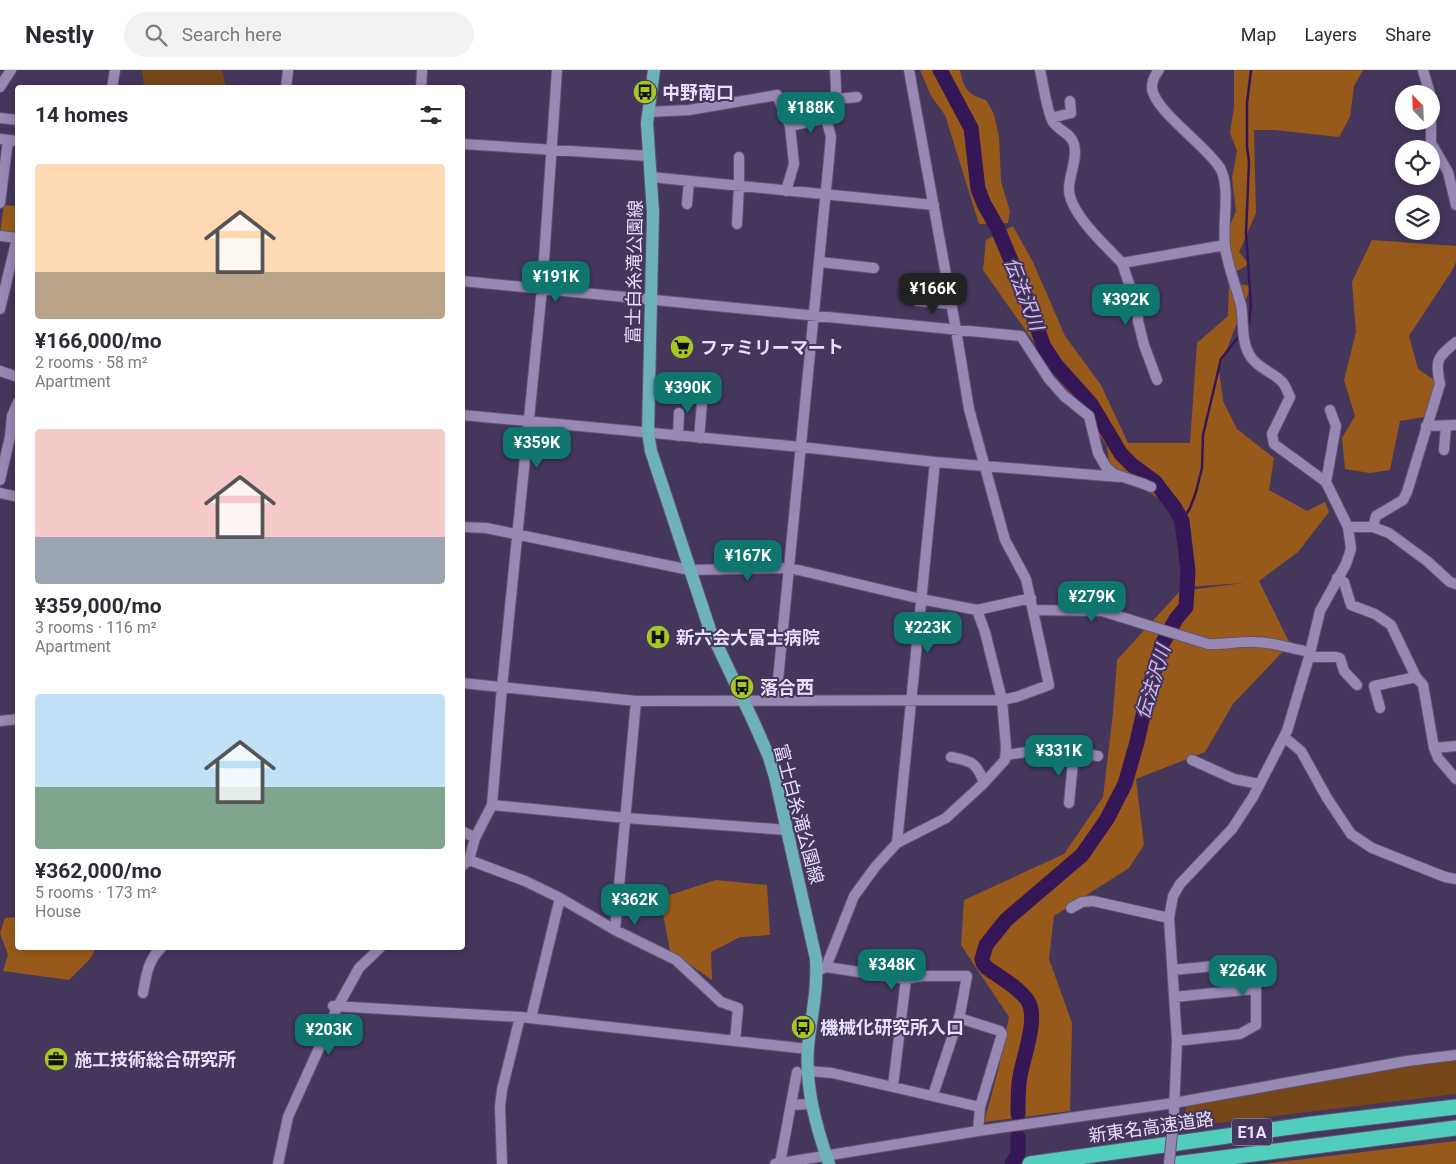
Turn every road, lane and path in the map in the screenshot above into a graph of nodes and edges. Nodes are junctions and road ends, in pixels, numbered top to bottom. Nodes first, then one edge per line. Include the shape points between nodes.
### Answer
1 (10, 70) edge
2 (115, 70) edge
3 (288, 70) edge
4 (422, 70) edge
5 (557, 70) edge
6 (654, 70) edge
7 (835, 70) edge
8 (909, 70) edge
9 (1159, 70) edge
10 (1423, 70) edge
11 (1044, 72) edge
12 (112, 85) edge
13 (286, 85) edge
14 (421, 85) edge
15 (1427, 85) edge
16 (0, 87) edge
17 (857, 98) dead end
18 (837, 99) junction
19 (1070, 101) dead end
20 (648, 112) junction
21 (0, 118) edge
22 (826, 118) junction
23 (1051, 118) junction
24 (15, 120) edge
25 (790, 126) junction
26 (1431, 130) edge
27 (9, 140) edge
28 (465, 144) edge
29 (552, 150) junction
30 (648, 156) junction
31 (739, 157) dead end
32 (650, 177) junction
33 (688, 181) junction
34 (739, 186) junction
35 (786, 191) junction
36 (826, 196) junction
37 (0, 203) edge
38 (687, 204) dead end
39 (934, 205) junction
40 (1456, 205) edge
41 (737, 224) dead end
42 (0, 236) edge
43 (15, 238) edge
44 (1225, 245) junction
45 (15, 246) edge
46 (820, 262) junction
47 (1122, 263) junction
48 (874, 268) dead end
49 (465, 281) edge
50 (542, 289) junction
51 (651, 300) junction
52 (916, 301) dead end
53 (952, 304) junction
54 (0, 309) edge
55 (814, 316) junction
56 (956, 330) junction
57 (1456, 342) edge
58 (0, 372) edge
59 (15, 376) edge
60 (1158, 380) dead end
61 (702, 391) dead end
62 (15, 409) edge
63 (1330, 410) dead end
64 (679, 413) dead end
65 (465, 415) edge
66 (530, 422) junction
67 (1426, 426) junction
68 (1451, 426) edge
69 (648, 433) junction
70 (678, 436) junction
71 (699, 438) junction
72 (801, 447) junction
73 (1444, 450) dead end
74 (935, 462) junction
75 (984, 465) junction
76 (1122, 477) junction
77 (0, 480) edge
78 (1326, 482) junction
79 (1151, 488) dead end
80 (0, 493) edge
81 (15, 496) edge
82 (465, 526) edge
83 (1348, 527) junction
84 (1373, 527) junction
85 (517, 534) junction
86 (790, 568) junction
87 (690, 570) junction
88 (1338, 578) junction
89 (1456, 584) edge
90 (1031, 598) junction
91 (921, 599) junction
92 (977, 610) junction
93 (1032, 610) junction
94 (1309, 655) junction
95 (1416, 678) junction
96 (465, 683) edge
97 (1357, 685) dead end
98 (502, 688) junction
99 (776, 700) junction
100 (911, 700) junction
101 (1002, 700) junction
102 (636, 701) junction
103 (742, 701) junction
104 (1380, 708) dead end
105 (15, 719) edge
106 (0, 721) edge
107 (1284, 737) junction
108 (1456, 746) edge
109 (1434, 748) junction
110 (1074, 752) junction
111 (1006, 755) junction
112 (1098, 756) dead end
113 (951, 757) dead end
114 (1192, 760) dead end
115 (1456, 778) edge
116 (984, 783) junction
117 (1259, 784) junction
118 (1069, 803) dead end
119 (492, 805) junction
120 (626, 818) junction
121 (787, 830) junction
122 (465, 833) edge
123 (474, 838) junction
124 (898, 843) junction
125 (466, 863) edge
126 (1456, 879) edge
127 (560, 898) junction
128 (1071, 908) dead end
129 (1168, 918) junction
130 (615, 930) junction
131 (159, 950) edge
132 (378, 950) edge
133 (821, 969) junction
134 (1173, 970) junction
135 (906, 979) junction
136 (1255, 989) junction
137 (143, 993) dead end
138 (1174, 997) junction
139 (335, 1006) junction
140 (520, 1017) junction
141 (531, 1018) junction
142 (959, 1018) junction
143 (735, 1041) junction
144 (1177, 1041) junction
145 (808, 1049) junction
146 (1456, 1055) edge
147 (802, 1071) junction
148 (892, 1086) junction
149 (933, 1095) junction
150 (1174, 1103) junction
151 (811, 1104) junction
152 (791, 1105) junction
153 (980, 1107) junction
154 (1456, 1107) edge
155 (1456, 1128) edge
156 (978, 1132) junction
157 (828, 1160) edge
158 (777, 1163) edge
159 (278, 1164) edge
160 (502, 1164) edge
161 (1030, 1164) edge
162 (1169, 1164) edge
163 (1176, 1164) edge

1 - 16 street
2 - 12 street
3 - 13 street
4 - 14 street
5 - 29 street
6 - 20 main road, 富士白糸滝公園線
7 - 18 street
8 - 39 street
9 - 44 street via 1153,79 1155,98 1208,152 1225,180
10 - 15 street
11 - 23 street
17 - 18 street
18 - 22 street
19 - 23 street via 1071,113
20 - 25 street via 688,110 778,94
20 - 30 main road, 富士白糸滝公園線
21 - 24 street
22 - 25 street
22 - 36 street via 831,137
23 - 47 street via 1073,141 1075,152 1069,189 1072,203
25 - 35 street via 794,164
26 - 40 street via 1431,143 1448,172
27 - 37 street
28 - 29 street
29 - 30 street
29 - 50 street
30 - 32 main road, 富士白糸滝公園線
31 - 34 street
32 - 33 street
32 - 51 main road, 富士白糸滝公園線 via 653,212
33 - 34 street
33 - 38 street
34 - 35 street
34 - 41 street
35 - 36 street
36 - 39 street
36 - 46 street
39 - 53 street
42 - 43 street
44 - 47 street
44 - 78 street via 1241,307 1248,354 1285,385 1290,397 1272,434 1274,444
45 - 54 street
46 - 48 street
46 - 55 street
47 - 60 street via 1138,310 1144,345
49 - 50 street
50 - 51 street
50 - 66 street
51 - 55 street
51 - 69 main road, 富士白糸滝公園線
52 - 53 street
53 - 56 street
55 - 56 street
55 - 72 street
56 - 75 street via 969,409
56 - 76 street via 1021,336 1054,385 1088,416 1098,453 1106,467
57 - 67 street via 1439,356 1440,384
58 - 59 street
61 - 71 street
62 - 77 street
63 - 78 street via 1336,426
64 - 70 street
65 - 66 street
66 - 69 street
66 - 85 street
67 - 68 street
67 - 84 street via 1403,500 1376,516
68 - 73 street
69 - 70 street
69 - 87 main road, 富士白糸滝公園線 via 658,478
70 - 71 street
71 - 72 street
72 - 74 street
72 - 86 street
74 - 75 street
74 - 91 street
75 - 76 street
75 - 90 street via 1005,540 1026,579
76 - 79 street
78 - 83 street
80 - 81 street
82 - 85 street
83 - 84 street
83 - 88 street via 1351,549
84 - 89 street via 1389,533
85 - 87 street
85 - 98 street
86 - 87 street
86 - 91 street
86 - 99 street
87 - 103 main road, 富士白糸滝公園線 via 710,630
88 - 94 street via 1320,611
88 - 95 street via 1344,582 1351,605 1375,614 1390,625
90 - 92 street
90 - 93 street
91 - 92 street
91 - 100 street
92 - 101 street
93 - 94 street via 1102,611 1208,644 1258,642
93 - 101 street via 1049,685
94 - 97 street via 1340,658 1344,671
94 - 107 street
95 - 104 street via 1374,686
95 - 109 street via 1422,685
96 - 98 street
98 - 102 street
98 - 119 street
99 - 100 street
99 - 103 street
100 - 101 street
100 - 124 street
101 - 111 street
102 - 103 street
102 - 120 street
103 - 121 main road, 富士白糸滝公園線 via 769,757
105 - 106 street
107 - 117 street
107 - 126 street via 1301,751 1351,834 1372,848
108 - 109 street
109 - 115 street via 1438,758
110 - 111 street via 1046,749
110 - 112 street
110 - 118 street
111 - 116 street via 1000,768
113 - 116 street via 975,765
114 - 117 street via 1234,779
116 - 124 street via 946,818
117 - 129 street via 1232,829 1180,884 1173,896
119 - 120 street
119 - 123 street
120 - 121 street
120 - 130 street
121 - 133 main road, 富士白糸滝公園線
122 - 123 street
123 - 125 street
124 - 133 street via 854,896
125 - 127 street via 525,881
127 - 130 street
127 - 141 street
128 - 129 street via 1093,901
129 - 134 street
130 - 143 street via 676,960 722,1002 738,1008
131 - 137 street via 148,967
132 - 139 street via 359,968
133 - 135 street
133 - 145 main road, 富士白糸滝公園線
134 - 136 street via 1256,962
134 - 138 street
135 - 142 street via 967,976
135 - 148 street
136 - 138 street
136 - 144 street via 1256,1025 1240,1034
138 - 144 street
139 - 140 street
139 - 159 street via 288,1117
140 - 141 street
140 - 160 street via 502,1090
141 - 143 street
142 - 149 street
142 - 153 street via 1002,1034
143 - 145 street
144 - 150 street
145 - 147 main road, 富士白糸滝公園線
146 - 150 street
147 - 148 street via 832,1073
147 - 151 main road, 富士白糸滝公園線
147 - 152 street
148 - 149 street
149 - 153 street
150 - 156 street
150 - 162 street, bridge
151 - 152 street
151 - 157 main road, 富士白糸滝公園線
152 - 158 street
153 - 156 street
154 - 161 highway, 新東名高速道路 / E1A
155 - 163 highway, E1A
156 - 157 street
157 - 158 street

